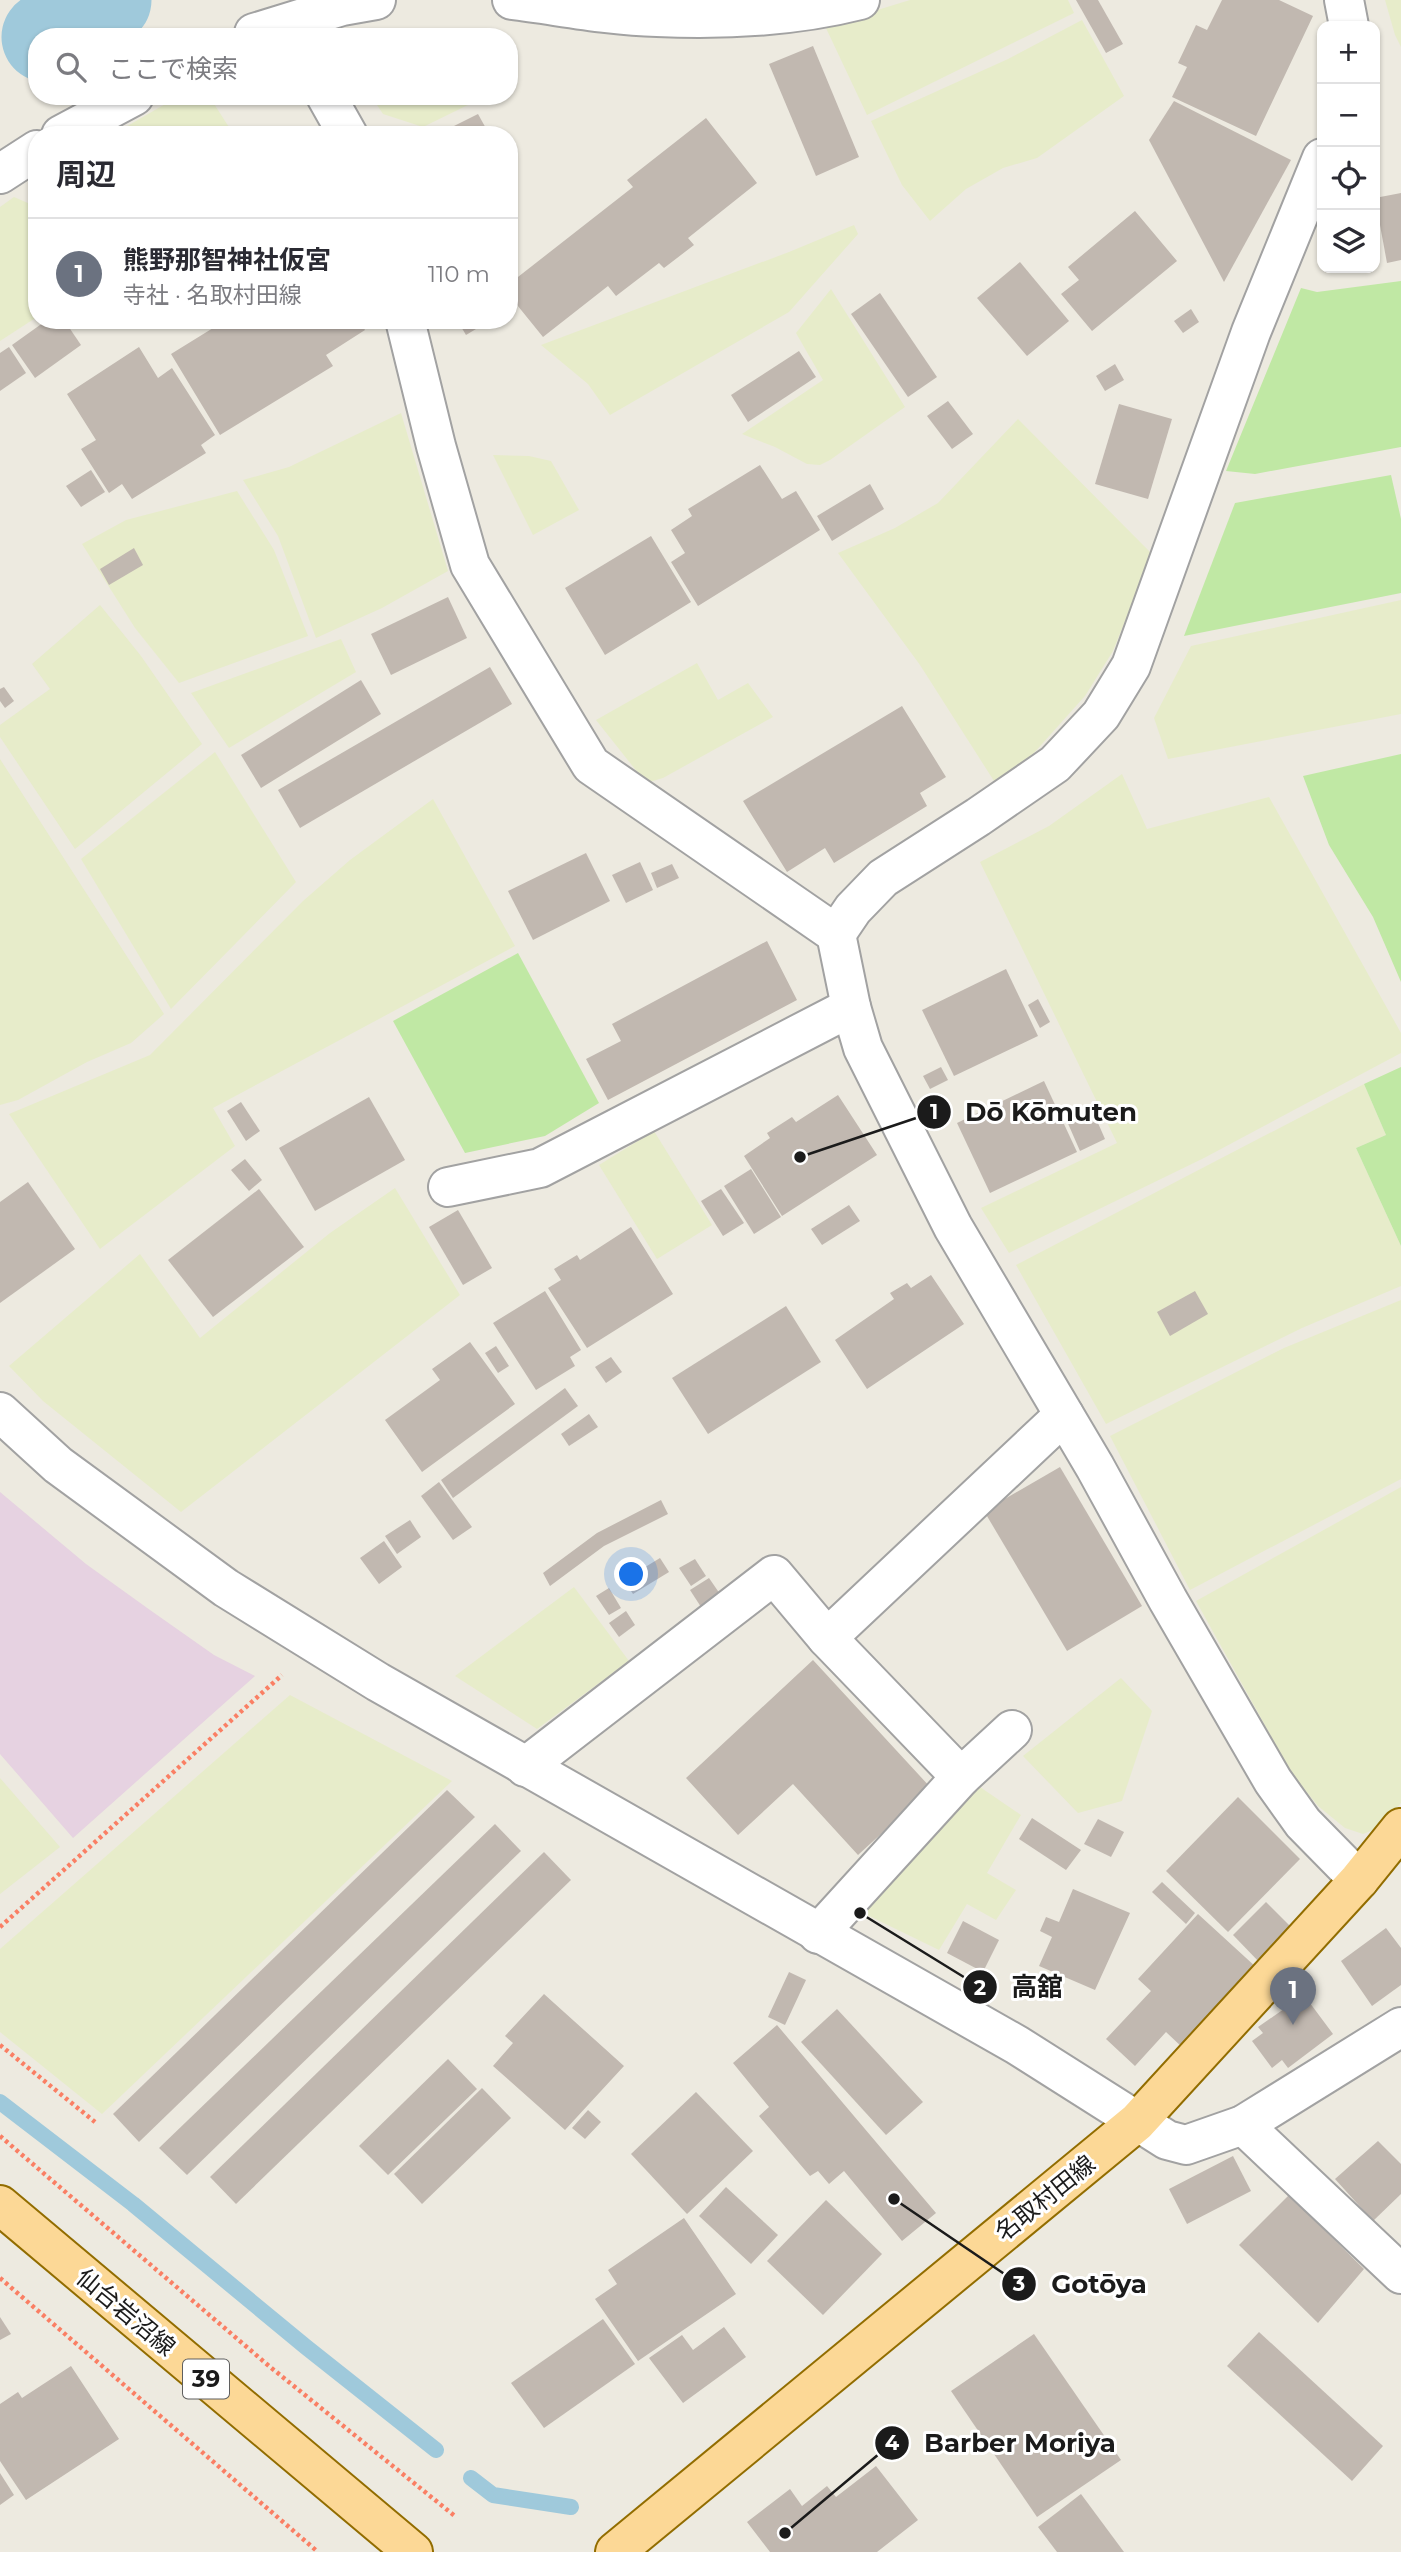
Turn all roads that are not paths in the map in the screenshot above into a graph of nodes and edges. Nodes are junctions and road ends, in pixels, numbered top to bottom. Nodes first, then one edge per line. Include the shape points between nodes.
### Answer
1 (376, 0) edge
2 (512, 0) edge
3 (860, 0) edge
4 (1344, 0) edge
5 (1348, 21) edge
6 (277, 28) edge
7 (118, 105) edge
8 (331, 105) edge
9 (78, 126) edge
10 (343, 126) edge
11 (28, 156) edge
12 (1317, 170) edge
13 (0, 174) edge
14 (407, 329) edge
15 (836, 934) junction
16 (851, 1007) junction
17 (449, 1187) dead end
18 (0, 1412) edge
19 (1064, 1415) junction
20 (827, 1638) junction
21 (1012, 1730) dead end
22 (524, 1766) junction
23 (961, 1777) junction
24 (1401, 1828) edge
25 (1359, 1880) junction
26 (818, 1934) junction
27 (1401, 2027) edge
28 (1137, 2122) junction
29 (1244, 2125) junction
30 (0, 2205) edge
31 (1401, 2274) edge
32 (413, 2552) edge
33 (615, 2552) edge

1 - 6 street via 342,6
2 - 3 street via 654,18 754,18
4 - 5 street
7 - 9 street
8 - 10 street
11 - 13 street
12 - 15 street via 1251,332 1131,666 1101,715 1055,764 883,878
14 - 15 street via 470,565 591,765
15 - 16 street
16 - 17 street via 540,1168
16 - 19 street via 863,1048 953,1227
18 - 22 street via 69,1474 226,1588
19 - 20 street
19 - 25 street via 1273,1781 1303,1823
20 - 22 street via 774,1575
20 - 23 street
21 - 23 street
22 - 26 street
23 - 26 street
24 - 25 main road, 名取村田線
25 - 28 main road, 名取村田線
26 - 28 street via 1017,2045
27 - 29 street
28 - 29 street via 1167,2140 1186,2145
28 - 33 main road, 名取村田線
29 - 31 street
30 - 32 main road, 仙台岩沼線 / 39

